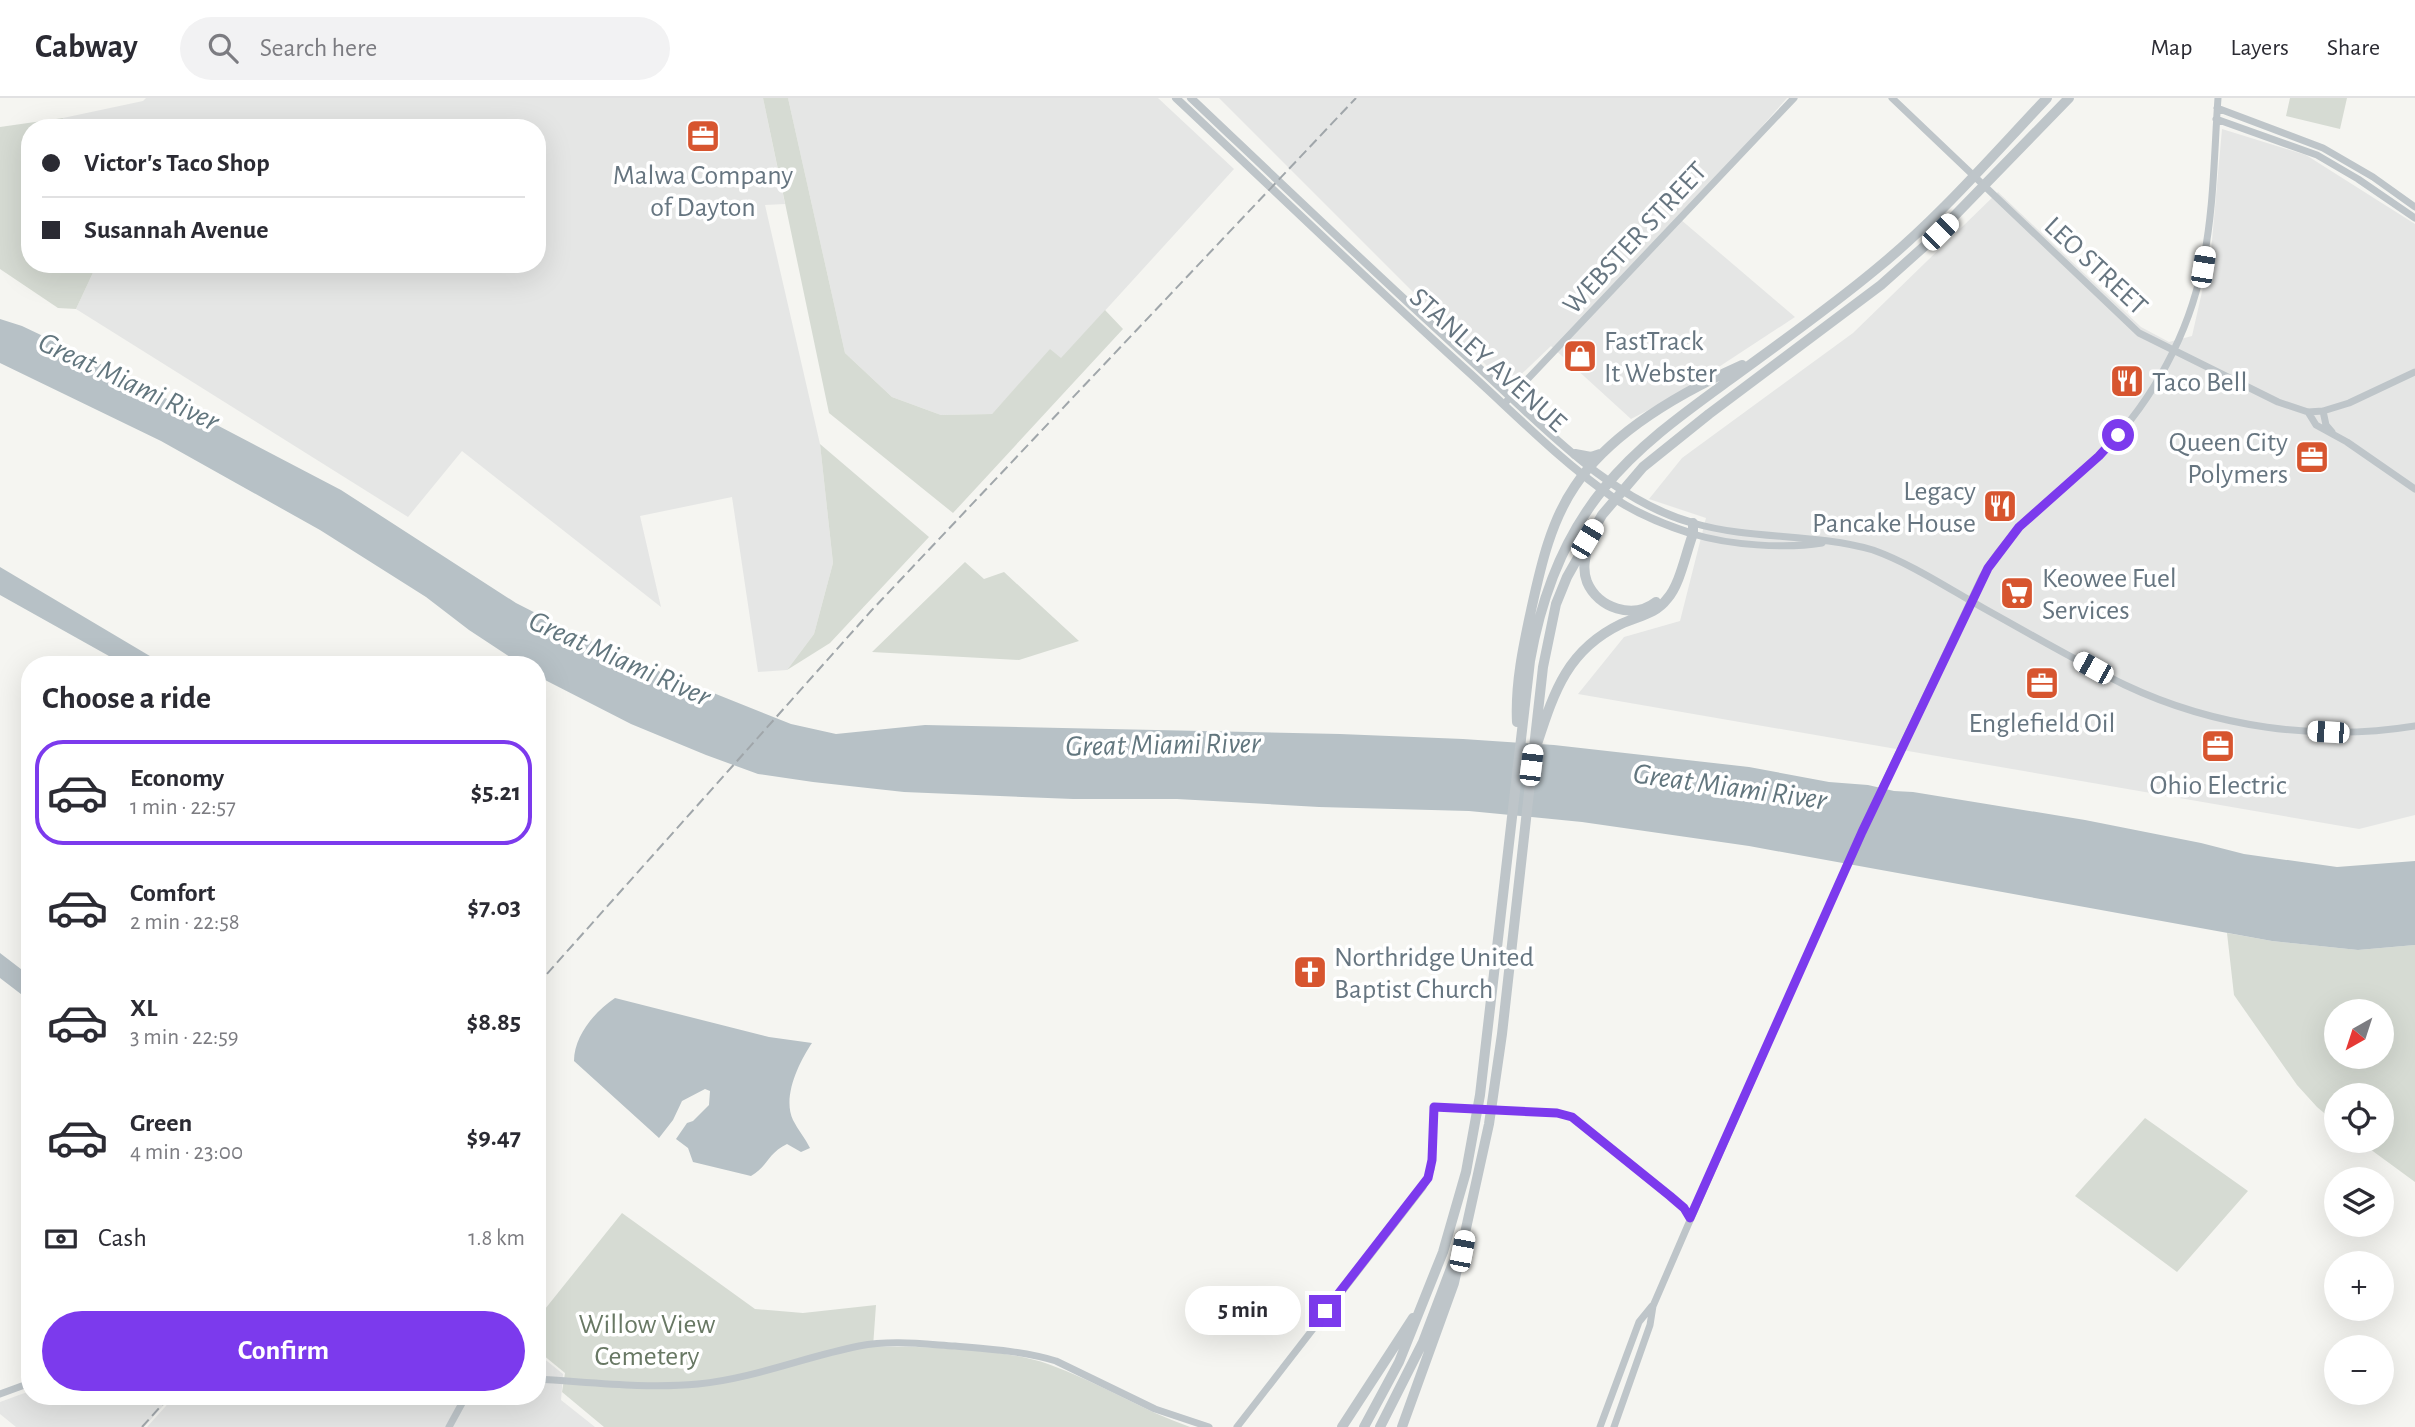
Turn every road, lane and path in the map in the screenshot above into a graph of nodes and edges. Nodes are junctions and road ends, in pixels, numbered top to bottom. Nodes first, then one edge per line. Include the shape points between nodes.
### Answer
1 (1176, 98) edge
2 (1191, 98) edge
3 (1794, 98) edge
4 (1892, 98) edge
5 (2047, 98) edge
6 (2069, 98) edge
7 (2218, 98) edge
8 (2217, 108) junction
9 (2216, 119) junction
10 (2399, 195) junction
11 (2393, 203) junction
12 (2415, 206) edge
13 (2415, 218) edge
14 (2173, 349) junction
15 (1761, 356) junction
16 (2415, 372) edge
17 (1511, 397) junction
18 (1504, 404) junction
19 (2323, 411) junction
20 (2308, 412) junction
21 (2334, 434) junction
22 (1604, 453) junction
23 (1575, 454) junction
24 (1587, 471) junction
25 (2415, 489) edge
26 (1595, 527) junction
27 (1691, 530) junction
28 (1970, 601) junction
29 (1520, 711) junction
30 (2415, 726) edge
31 (1531, 765) junction
32 (1470, 1213) junction
33 (1690, 1218) junction
34 (1653, 1306) junction
35 (1420, 1310) junction
36 (546, 1379) edge
37 (21, 1386) edge
38 (0, 1394) edge
39 (461, 1405) edge
40 (449, 1427) edge
41 (1209, 1427) edge
42 (1237, 1427) edge
43 (1342, 1427) edge
44 (1364, 1427) edge
45 (1380, 1427) edge
46 (1402, 1427) edge
47 (1600, 1427) edge
48 (1614, 1427) edge

1 - 18 main road, STANLEY AVENUE
2 - 17 main road, STANLEY AVENUE
3 - 17 street, WEBSTER STREET
4 - 14 street, LEO STREET via 2133,329
5 - 15 highway via 1905,244
6 - 26 highway via 1928,243 1881,285 1671,442 1634,477
7 - 8 street
8 - 9 street
8 - 10 street via 2323,148
9 - 11 street via 2317,155
9 - 14 street via 2203,267
10 - 11 street
10 - 12 street
11 - 13 street
14 - 20 street, LEO STREET via 2278,402
14 - 28 street via 2127,424 2099,456 2009,538
15 - 22 highway via 1640,421
15 - 29 highway via 1668,426 1621,468 1590,507 1562,555 1546,595
16 - 19 street, LEO STREET
17 - 18 street, WEBSTER STREET
17 - 23 main road, STANLEY AVENUE
18 - 24 main road, STANLEY AVENUE
19 - 20 street, LEO STREET
19 - 21 street
20 - 21 street, LEO STREET via 2316,425
21 - 25 street, LEO STREET
22 - 23 highway via 1591,457
22 - 24 highway
23 - 24 main road, STANLEY AVENUE
24 - 27 main road, STANLEY AVENUE via 1630,508
24 - 29 highway via 1564,505 1546,548 1527,632
26 - 27 highway via 1584,567 1587,581 1600,600 1622,610 1644,608 1661,597
26 - 31 highway via 1556,604
27 - 28 street, STANLEY AVENUE via 1850,544 1881,553
27 - 31 highway via 1671,596 1662,606 1587,646 1564,673
28 - 30 street, STANLEY AVENUE via 2126,685 2204,714 2261,726 2328,732
28 - 33 street via 1834,892
29 - 35 highway via 1476,1124 1453,1220
31 - 32 highway via 1494,1096
32 - 45 highway via 1434,1318
32 - 46 highway via 1454,1283
33 - 34 street
33 - 42 street via 1670,1196 1572,1117 1434,1107 1432,1169 1423,1187
34 - 47 street via 1639,1322
34 - 48 street
35 - 43 highway
35 - 44 highway via 1399,1363
36 - 41 street via 699,1384 869,1344 932,1344 1042,1357 1155,1409
37 - 38 street
39 - 40 street

